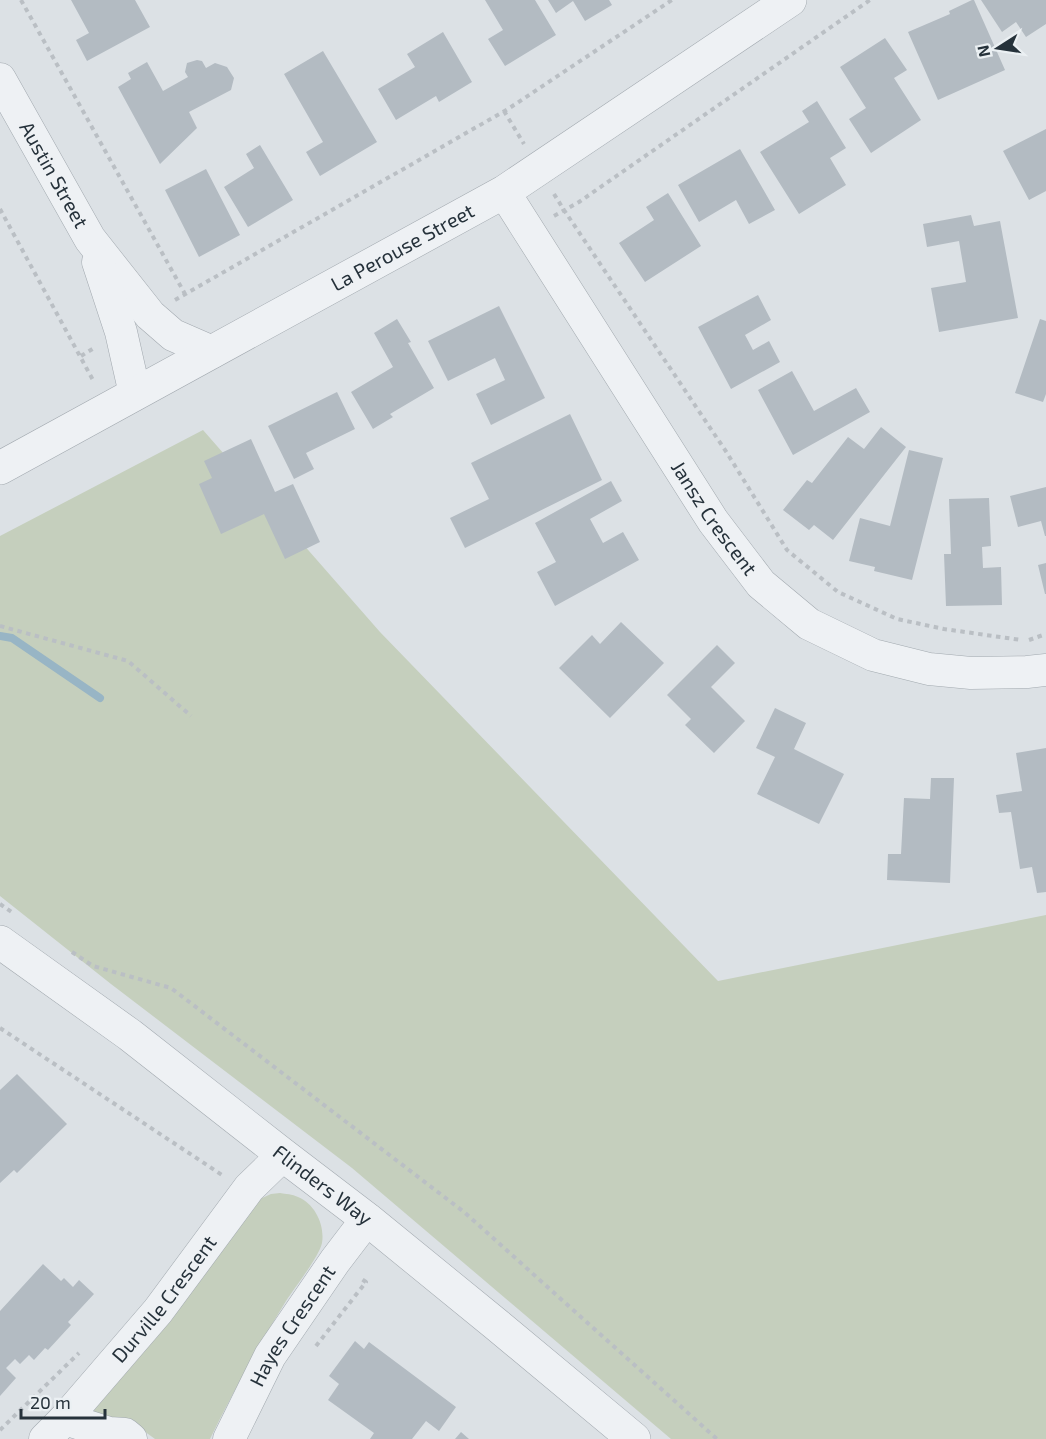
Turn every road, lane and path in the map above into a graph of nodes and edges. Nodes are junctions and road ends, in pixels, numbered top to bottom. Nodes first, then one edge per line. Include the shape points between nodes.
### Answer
1 (21, 0) edge
2 (672, 0) edge
3 (790, 0) edge
4 (0, 79) edge
5 (504, 111) junction
6 (540, 170) junction
7 (504, 192) junction
8 (0, 209) edge
9 (90, 239) junction
10 (212, 352) junction
11 (95, 383) dead end
12 (135, 394) junction
13 (0, 468) edge
14 (0, 626) edge
15 (1046, 634) edge
16 (1046, 670) edge
17 (191, 716) dead end
18 (0, 904) edge
19 (9, 929) edge
20 (65, 948) dead end
21 (0, 1028) edge
22 (283, 1155) junction
23 (249, 1188) junction
24 (367, 1219) junction
25 (85, 1347) dead end
26 (55, 1429) edge
27 (0, 1430) edge
28 (131, 1439) edge
29 (229, 1439) edge
30 (634, 1439) edge
31 (717, 1439) edge

1 - 5 path via 185,294
2 - 5 path
3 - 6 street, La Perouse Street
4 - 9 street, Austin Street
5 - 6 path
6 - 7 street, La Perouse Street
6 - 15 path via 787,550 838,592 897,619 1026,641
7 - 10 street, La Perouse Street
7 - 16 street, Jansz Crescent via 712,521 761,584 809,624 873,655 929,669 971,673
8 - 11 path
9 - 10 street, Austin Street via 150,315 173,335
9 - 12 street, Austin Street via 121,332
10 - 12 street, La Perouse Street
12 - 13 street, La Perouse Street
14 - 17 path via 128,661
18 - 19 path
19 - 22 street, Flinders Way via 130,1035
20 - 31 path via 93,966 171,988 464,1212
21 - 23 path via 225,1177
22 - 23 street, Durville Crescent
22 - 24 street, Flinders Way
23 - 26 street, Durville Crescent via 158,1311
24 - 29 street, Hayes Crescent via 270,1356
24 - 30 street, Flinders Way
25 - 27 path
26 - 28 street via 125,1434

